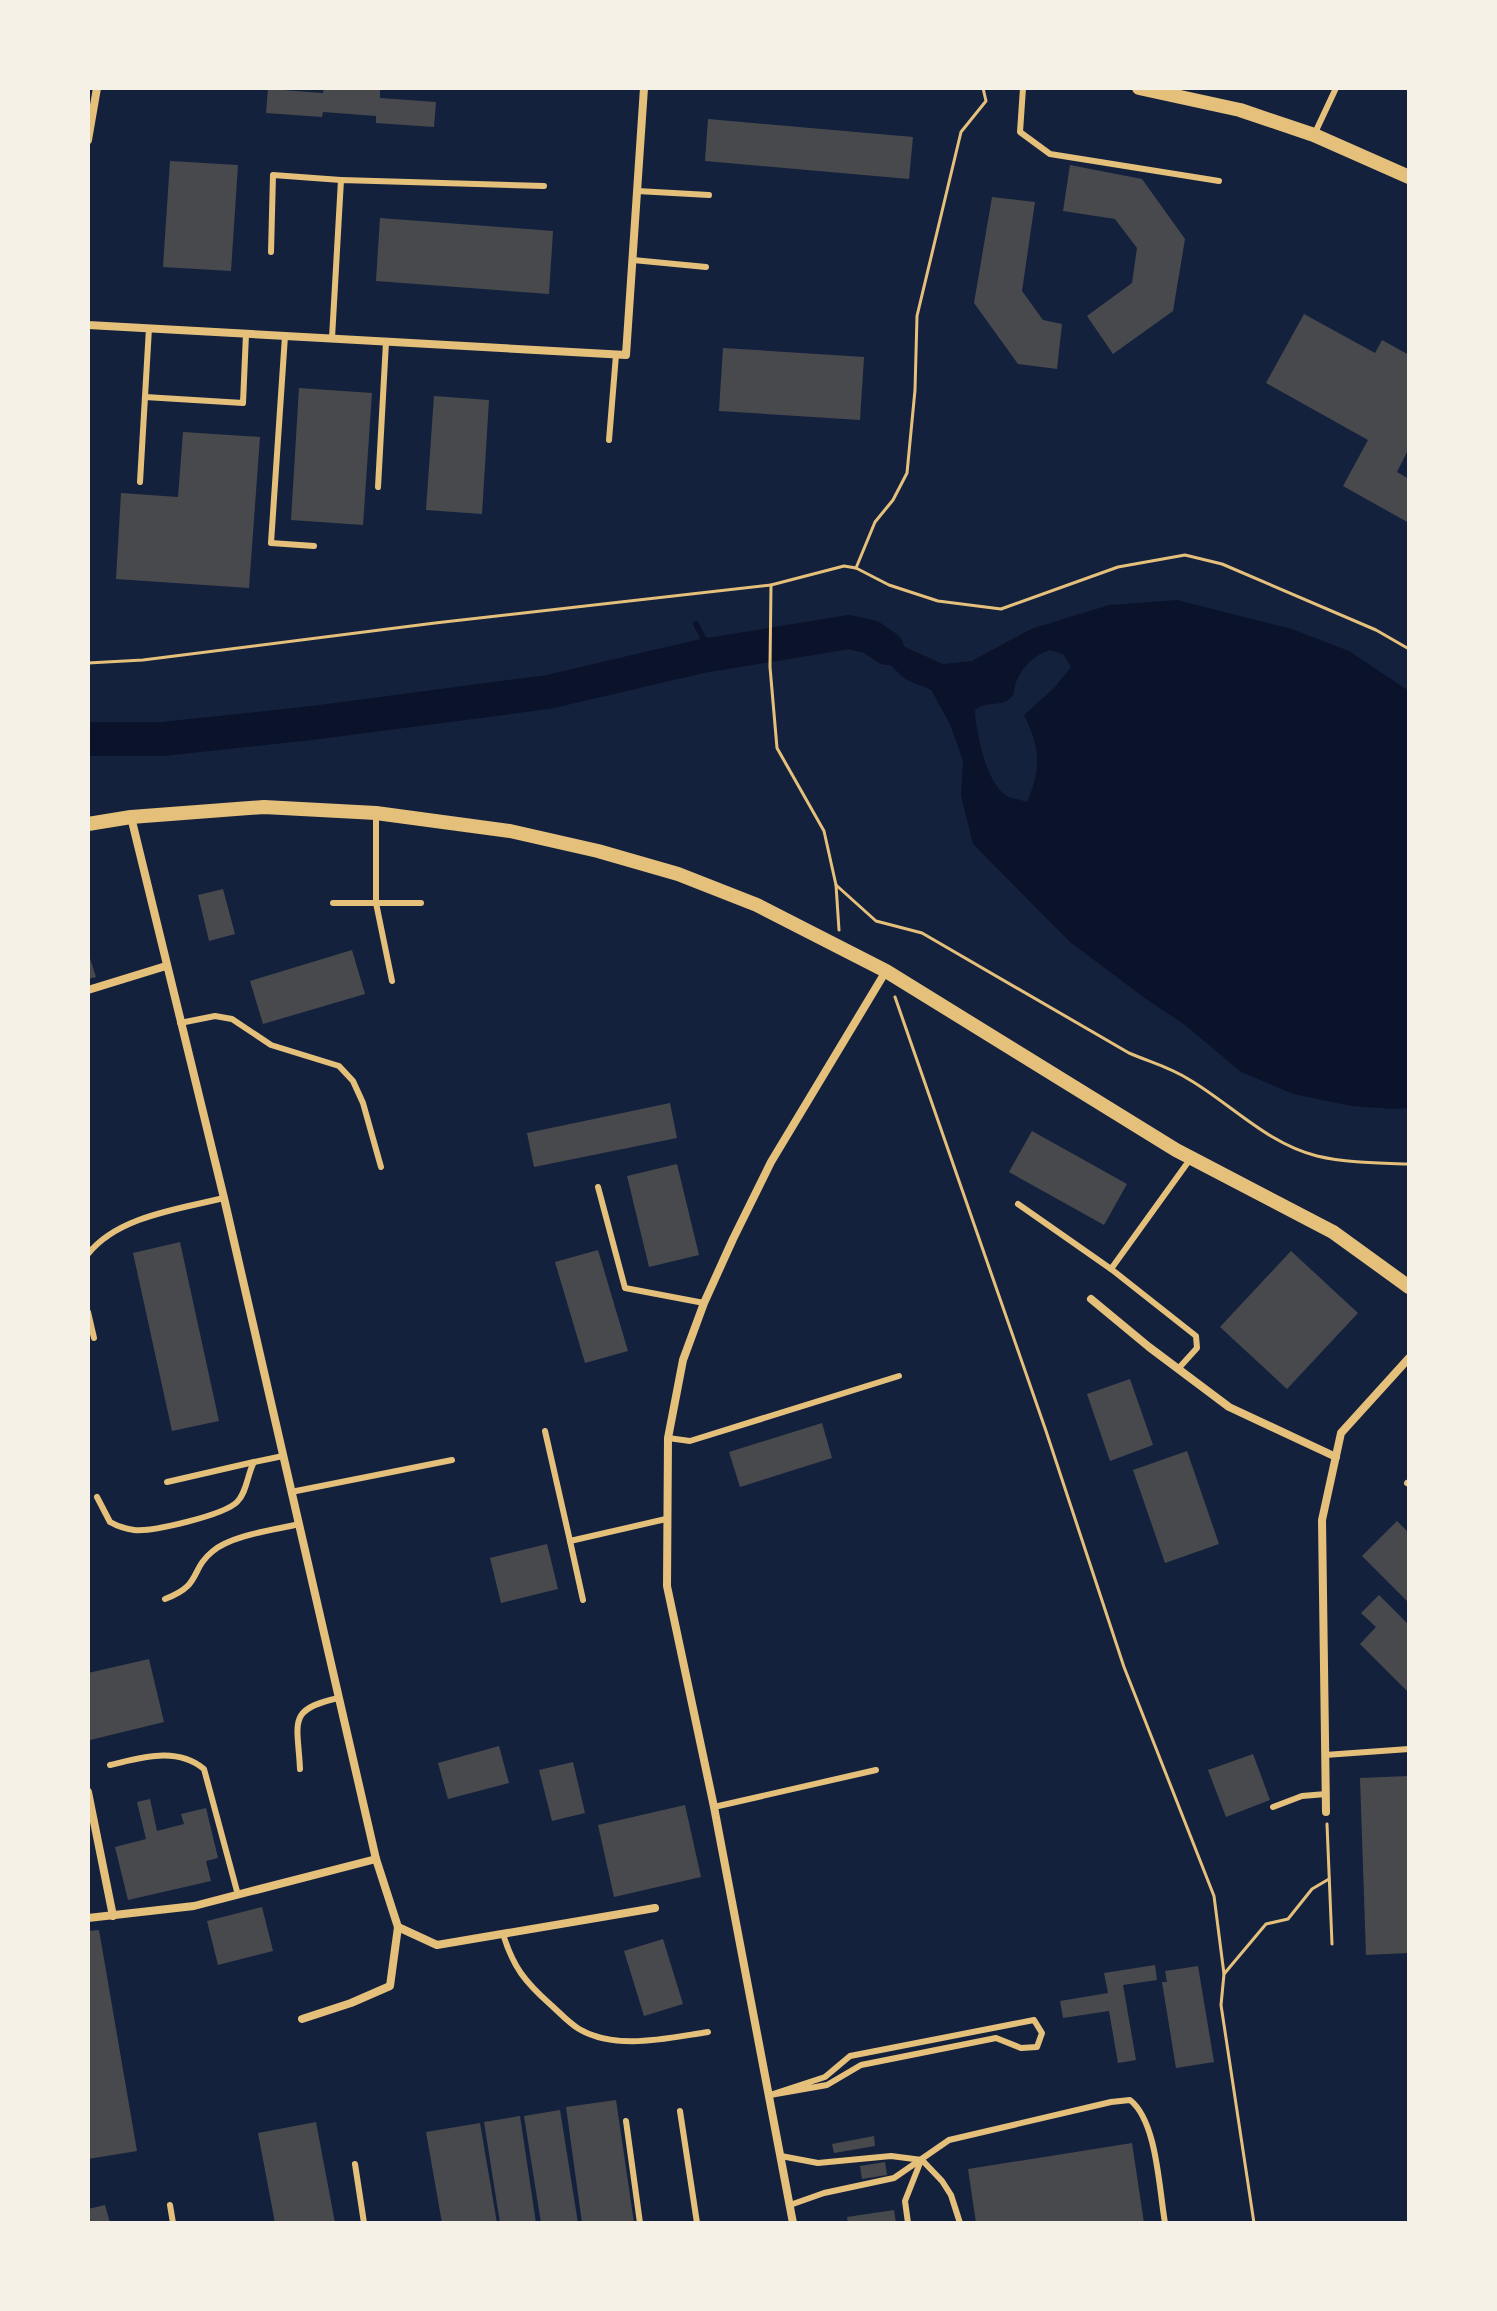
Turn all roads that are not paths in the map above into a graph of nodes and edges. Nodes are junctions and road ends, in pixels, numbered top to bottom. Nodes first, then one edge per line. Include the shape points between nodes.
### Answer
1 (97, 88) edge
2 (644, 88) edge
3 (1023, 88) edge
4 (1139, 88) edge
5 (1336, 88) edge
6 (1314, 135) junction
7 (88, 140) edge
8 (1409, 177) edge
9 (341, 180) junction
10 (1219, 181) dead end
11 (544, 186) dead end
12 (637, 191) junction
13 (709, 195) dead end
14 (271, 252) dead end
15 (633, 260) junction
16 (706, 267) dead end
17 (88, 325) edge
18 (149, 328) junction
19 (246, 334) junction
20 (285, 336) junction
21 (332, 338) junction
22 (386, 342) junction
23 (616, 355) junction
24 (145, 397) junction
25 (609, 440) dead end
26 (140, 482) dead end
27 (378, 487) dead end
28 (314, 546) dead end
29 (376, 813) junction
30 (131, 817) junction
31 (88, 824) edge
32 (333, 903) dead end
33 (376, 903) junction
34 (421, 903) dead end
35 (166, 966) junction
36 (886, 971) junction
37 (392, 981) dead end
38 (88, 990) edge
39 (180, 1023) junction
40 (1191, 1158) junction
41 (381, 1167) dead end
42 (598, 1187) dead end
43 (224, 1198) junction
44 (1018, 1204) dead end
45 (88, 1254) edge
46 (1111, 1269) junction
47 (1409, 1287) edge
48 (1091, 1299) dead end
49 (704, 1303) junction
50 (88, 1312) edge
51 (94, 1338) dead end
52 (1409, 1358) edge
53 (1178, 1369) junction
54 (899, 1376) dead end
55 (545, 1431) dead end
56 (668, 1438) junction
57 (283, 1456) junction
58 (1336, 1457) junction
59 (452, 1460) dead end
60 (254, 1462) junction
61 (167, 1482) dead end
62 (291, 1492) junction
63 (97, 1497) dead end
64 (666, 1519) junction
65 (299, 1524) junction
66 (570, 1541) junction
67 (165, 1599) dead end
68 (583, 1600) dead end
69 (339, 1698) junction
70 (1409, 1749) edge
71 (1324, 1755) junction
72 (110, 1765) dead end
73 (300, 1769) dead end
74 (876, 1770) dead end
75 (88, 1792) edge
76 (1326, 1794) junction
77 (714, 1807) junction
78 (1273, 1807) dead end
79 (1326, 1812) road end
80 (376, 1859) junction
81 (238, 1895) junction
82 (655, 1908) dead end
83 (113, 1916) junction
84 (88, 1918) edge
85 (398, 1927) junction
86 (503, 1934) junction
87 (302, 2019) dead end
88 (708, 2032) dead end
89 (770, 2095) junction
90 (680, 2111) dead end
91 (626, 2121) dead end
92 (781, 2156) junction
93 (922, 2160) junction
94 (355, 2164) dead end
95 (170, 2205) dead end
96 (790, 2205) junction
97 (173, 2223) edge
98 (364, 2223) edge
99 (640, 2223) edge
100 (697, 2223) edge
101 (793, 2223) edge
102 (908, 2223) edge
103 (960, 2223) edge
104 (1165, 2223) edge

1 - 7 street
2 - 12 street
3 - 10 lane via 1020,132 1050,154
4 - 6 street via 1240,110
5 - 6 lane
6 - 8 street
9 - 11 lane
9 - 14 lane via 273,175
9 - 21 lane
12 - 13 lane
12 - 15 street
15 - 16 lane
15 - 23 street via 626,355
17 - 18 street
18 - 19 street
18 - 24 lane
19 - 20 street
19 - 24 lane via 243,403
20 - 21 street
20 - 28 lane via 271,543
21 - 22 street
22 - 23 street
22 - 27 lane
23 - 25 lane
24 - 26 lane
29 - 30 street via 264,807
29 - 33 lane
29 - 36 street via 510,831 665,870 757,905
30 - 31 street
30 - 35 street
32 - 33 lane
33 - 34 lane
33 - 37 lane
35 - 38 street
35 - 39 street
36 - 40 street
36 - 49 street via 771,1162
39 - 41 lane via 215,1016 232,1019 271,1045 339,1066 363,1103
39 - 43 street
40 - 46 lane
40 - 47 street via 1333,1232
42 - 49 lane via 625,1288
43 - 45 lane via 126,1225
43 - 57 street
44 - 46 lane
46 - 53 lane via 1196,1336 1197,1348
48 - 53 street
49 - 56 street via 683,1360
50 - 51 lane
52 - 58 street via 1341,1433
53 - 58 street via 1229,1407
54 - 56 lane via 690,1441
55 - 66 lane
56 - 64 street
57 - 60 lane
57 - 62 street
58 - 71 street via 1322,1520
59 - 62 lane
60 - 61 lane
60 - 63 lane via 243,1495 226,1511 208,1517 137,1530 110,1522
62 - 65 street
64 - 66 lane
64 - 77 street via 667,1586
65 - 67 lane via 227,1542 211,1552 191,1585
65 - 69 street
66 - 68 lane
69 - 73 lane via 302,1711
69 - 80 street
70 - 71 lane
71 - 76 street
72 - 81 lane via 156,1754 182,1757 204,1769
74 - 77 lane
75 - 83 street
76 - 78 lane
76 - 79 street
77 - 89 street
80 - 81 street
80 - 85 street
81 - 83 street
82 - 86 street
83 - 84 street
85 - 86 street via 437,1945
85 - 87 street via 390,1986
86 - 88 lane via 521,1977 577,2028 619,2040
89 - 89 lane via 825,2077 850,2056 1034,2020 1042,2033 1037,2047 1021,2048 996,2038 861,2065 827,2085
89 - 92 street
90 - 100 lane
91 - 99 lane
92 - 93 lane via 818,2163 891,2156
92 - 96 street
93 - 96 lane via 894,2178
93 - 102 lane via 905,2201
93 - 103 lane via 951,2195
93 - 104 lane via 949,2140 1130,2100 1149,2126
94 - 98 lane
95 - 97 lane
96 - 101 street

